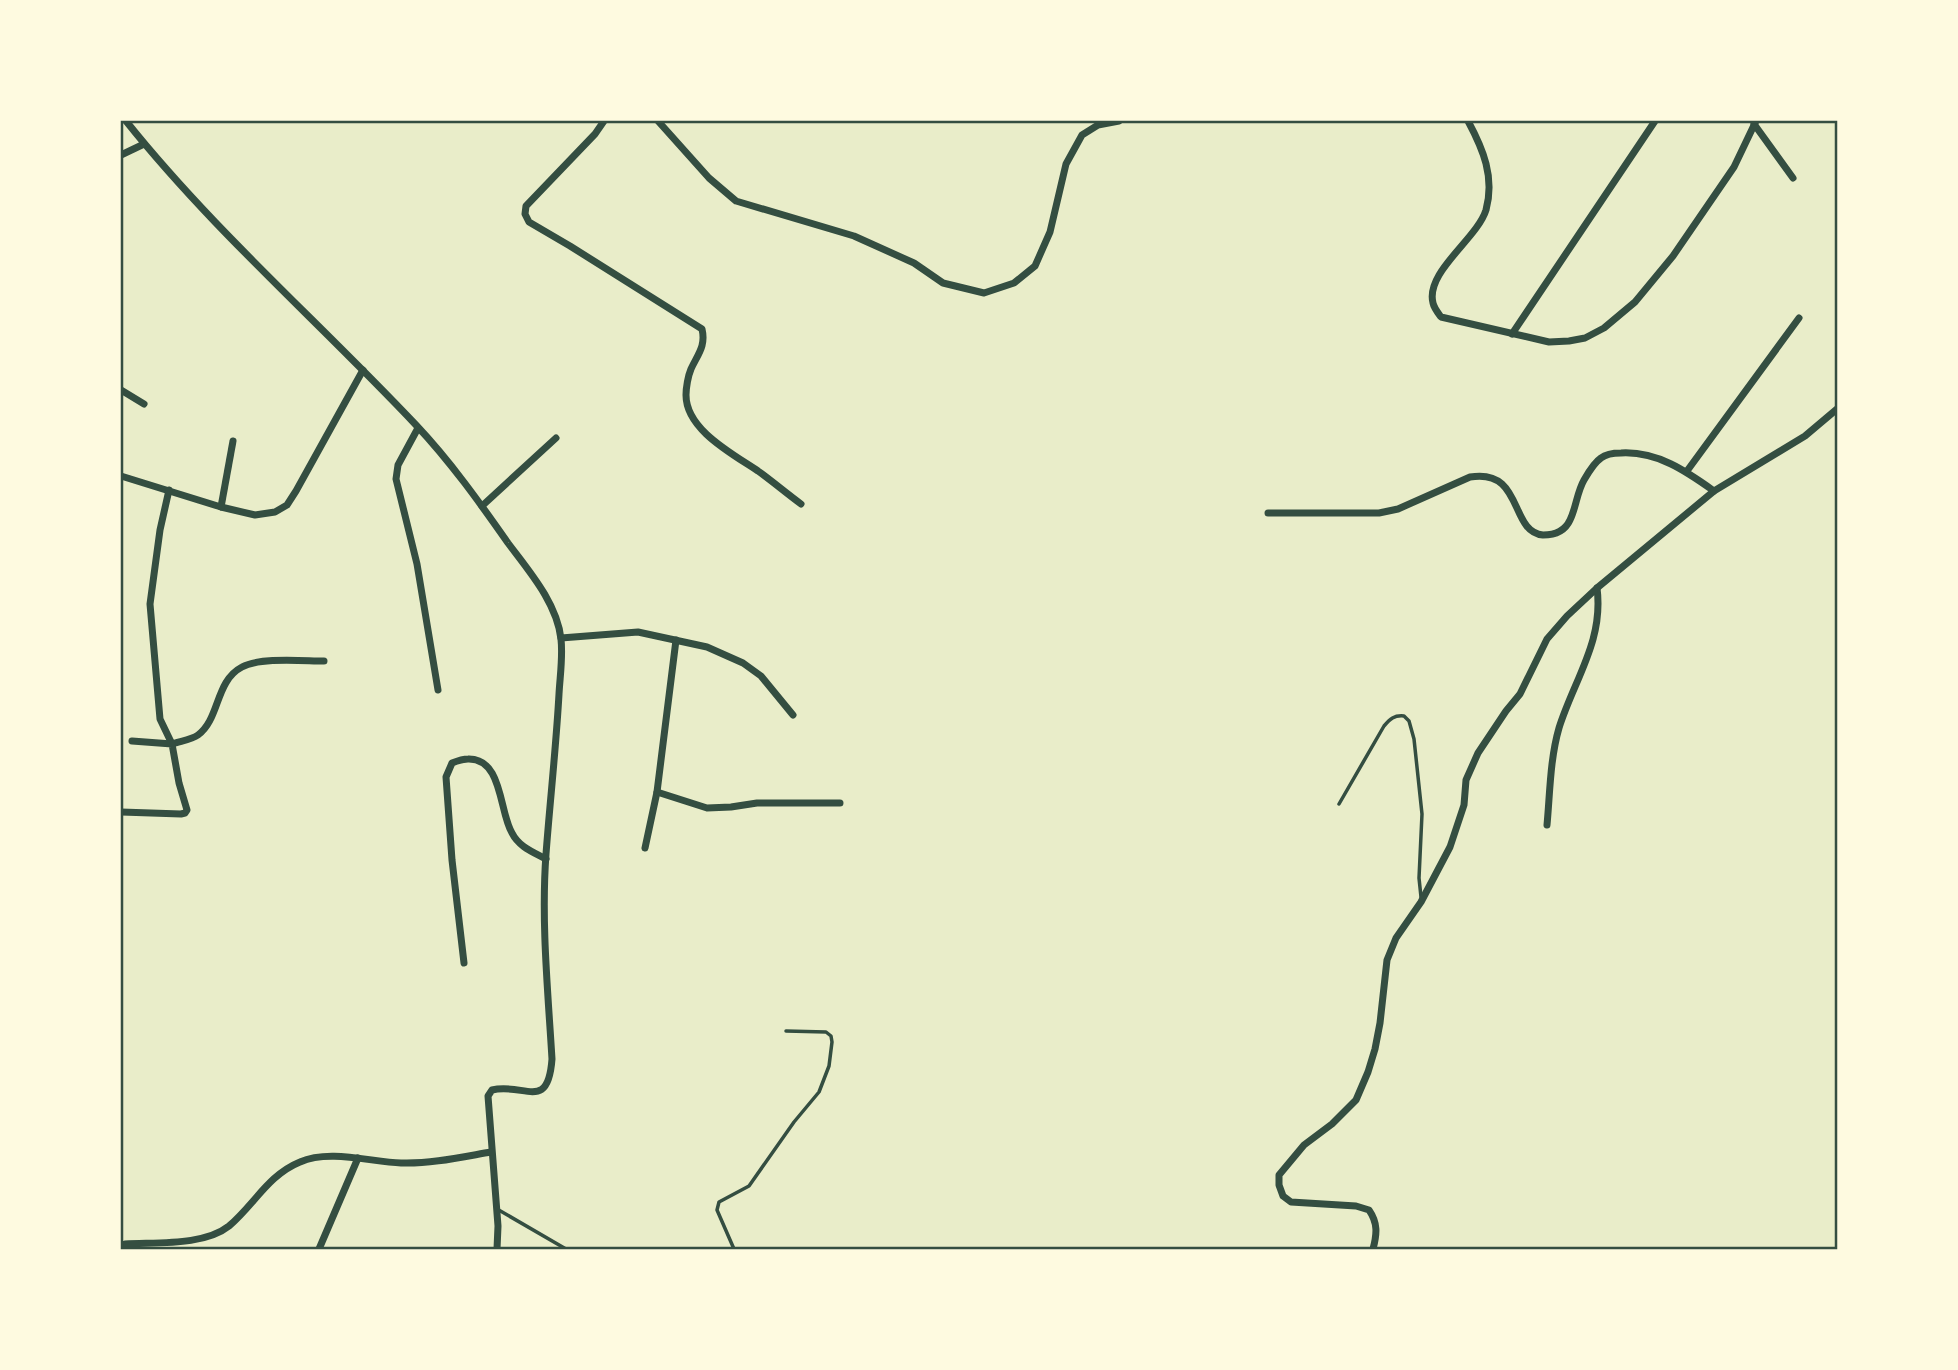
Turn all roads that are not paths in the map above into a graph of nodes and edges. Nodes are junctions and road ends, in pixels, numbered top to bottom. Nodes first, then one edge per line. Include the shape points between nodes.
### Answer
1 (125, 121) edge
2 (604, 121) edge
3 (658, 121) edge
4 (1119, 121) edge
5 (1468, 121) edge
6 (1656, 121) edge
7 (1755, 123) edge
8 (144, 144) junction
9 (121, 155) edge
10 (1793, 178) dead end
11 (1799, 318) dead end
12 (1512, 334) junction
13 (363, 370) junction
14 (121, 390) edge
15 (144, 404) dead end
16 (1837, 409) edge
17 (418, 428) junction
18 (556, 438) dead end
19 (233, 441) dead end
20 (1686, 471) junction
21 (121, 476) edge
22 (169, 490) junction
23 (1714, 491) junction
24 (801, 504) dead end
25 (482, 506) junction
26 (221, 507) junction
27 (1268, 513) dead end
28 (1597, 588) junction
29 (561, 638) junction
30 (676, 640) junction
31 (324, 661) dead end
32 (438, 690) dead end
33 (793, 715) dead end
34 (132, 741) dead end
35 (172, 744) junction
36 (657, 792) junction
37 (840, 803) dead end
38 (1339, 804) dead end
39 (121, 812) edge
40 (1547, 825) dead end
41 (645, 848) dead end
42 (546, 859) junction
43 (1421, 902) junction
44 (464, 963) dead end
45 (786, 1031) dead end
46 (491, 1152) junction
47 (358, 1158) junction
48 (495, 1208) junction
49 (121, 1247) edge
50 (319, 1249) edge
51 (497, 1249) edge
52 (566, 1249) edge
53 (734, 1249) edge
54 (1373, 1249) edge

1 - 8 street
2 - 24 street via 526,206 529,222 702,329 703,349 690,370 686,395 692,419 713,440
3 - 4 street via 736,201 854,236 914,263 943,283 985,293 1014,284 1035,266 1050,232 1066,164 1082,135 1098,125
5 - 12 street via 1487,164 1486,210 1438,277 1433,306 1441,317
6 - 12 street
7 - 10 street
7 - 12 street via 1734,167 1674,256 1635,302 1585,338 1549,342
8 - 9 street
8 - 13 street
11 - 20 street
13 - 17 street
13 - 26 street via 287,505 255,515
14 - 15 street
16 - 23 street via 1805,436
17 - 25 street
17 - 32 street via 398,464 396,479 417,564
18 - 25 street
19 - 26 street
20 - 23 street
20 - 27 street via 1634,452 1600,458 1584,480 1570,520 1558,533 1545,535 1534,533 1524,522 1506,487 1480,475 1379,513
21 - 22 street
22 - 26 street
22 - 35 street via 150,604 160,719
23 - 28 street
25 - 29 street via 548,599
28 - 40 street via 1593,644 1558,732
28 - 43 street via 1547,639 1520,694 1478,753 1466,780 1464,805 1450,847
29 - 30 street via 638,632
29 - 42 street
30 - 33 street via 743,663 761,676
30 - 36 street
31 - 35 street via 274,661 240,667 221,690 199,734
34 - 35 street
35 - 39 street via 185,813
36 - 37 street via 707,808
36 - 41 street
38 - 43 lane via 1384,726 1391,718 1404,716 1414,739 1422,814
42 - 44 street via 516,841 495,775 480,761 452,762 446,777
42 - 46 street via 551,1075 540,1091 492,1090 488,1097
43 - 54 street via 1387,960 1375,1049 1356,1100 1304,1145 1279,1175 1283,1196 1291,1202 1369,1210 1376,1219
45 - 53 lane via 831,1036 829,1066 819,1092 749,1186 719,1202 717,1210
46 - 47 street via 401,1163
46 - 48 street
47 - 49 street via 299,1162 271,1180 228,1226 204,1239
47 - 50 street
48 - 51 street
48 - 52 lane

